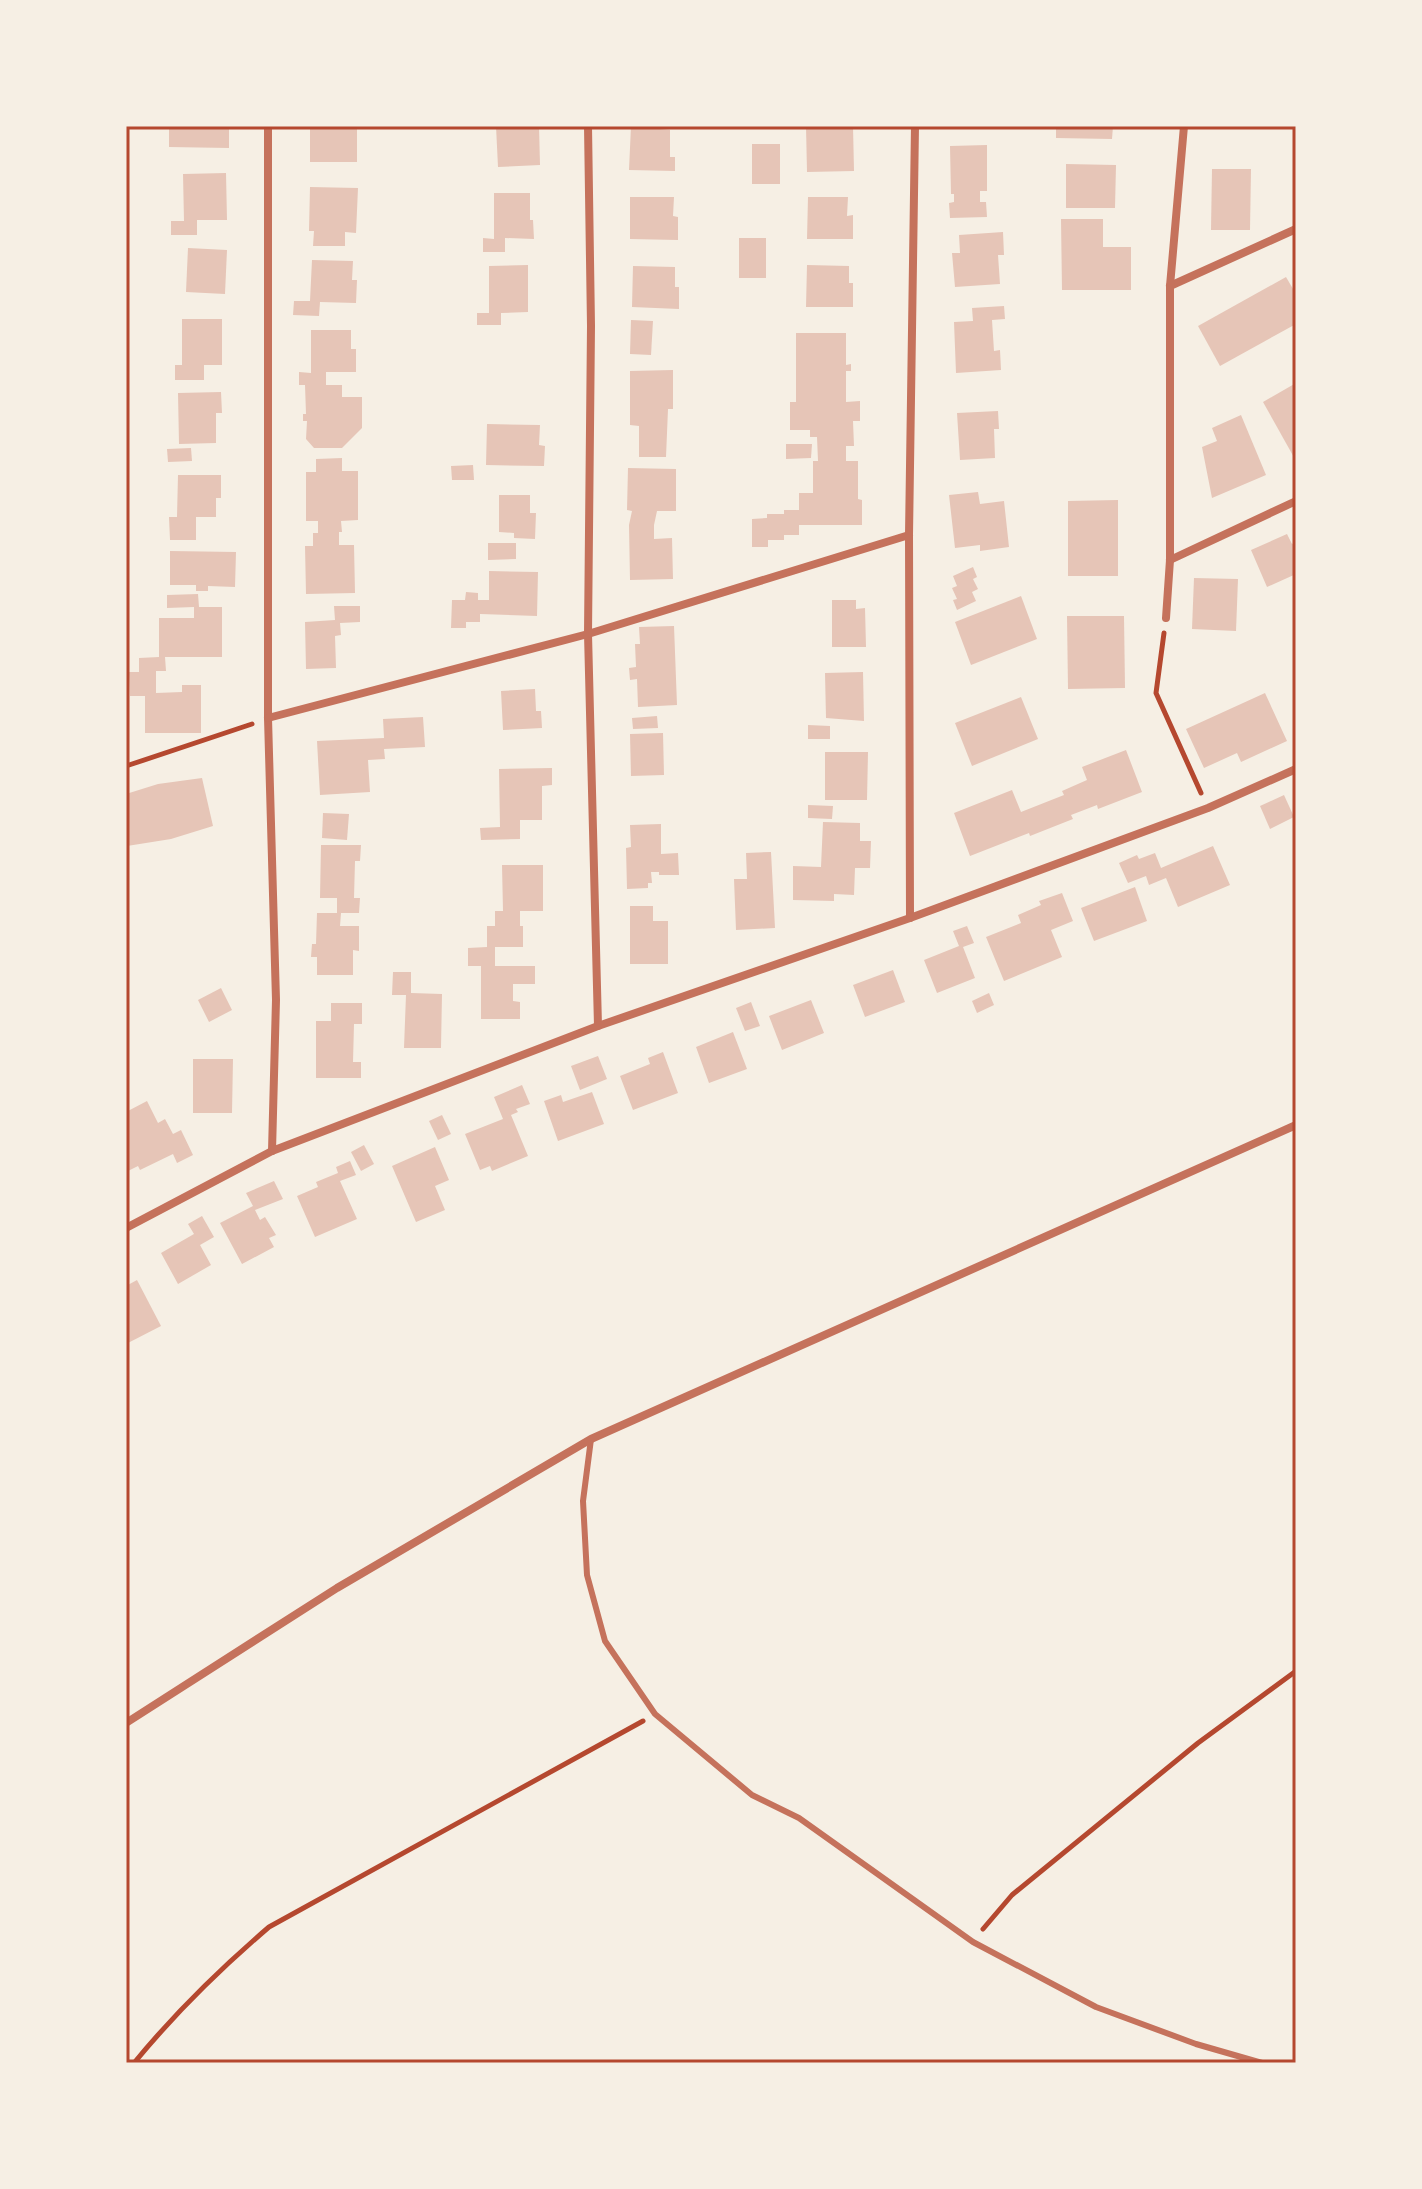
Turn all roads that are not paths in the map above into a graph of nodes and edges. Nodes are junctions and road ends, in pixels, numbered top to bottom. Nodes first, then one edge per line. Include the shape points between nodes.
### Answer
1 (268, 126) edge
2 (588, 126) edge
3 (915, 126) edge
4 (1184, 126) edge
5 (1296, 229) edge
6 (1170, 286) junction
7 (1296, 501) edge
8 (909, 535) junction
9 (1170, 560) junction
10 (1166, 618) road end
11 (588, 634) junction
12 (268, 718) junction
13 (1296, 769) edge
14 (910, 918) junction
15 (598, 1026) junction
16 (1296, 1125) edge
17 (272, 1151) junction
18 (126, 1228) edge
19 (591, 1439) junction
20 (126, 1723) edge
21 (1262, 2063) edge

1 - 12 street
2 - 11 street
3 - 8 street
4 - 6 street
5 - 6 street
6 - 9 street
7 - 9 street
8 - 11 street
8 - 14 street
9 - 10 street
11 - 12 street
11 - 15 street
12 - 17 street via 276,1000
13 - 14 street via 1208,808
14 - 15 street
15 - 17 street
16 - 19 street
17 - 18 street
19 - 20 street via 337,1588
19 - 21 lane via 583,1501 587,1575 605,1641 655,1714 752,1795 799,1818 973,1942 1096,2007

